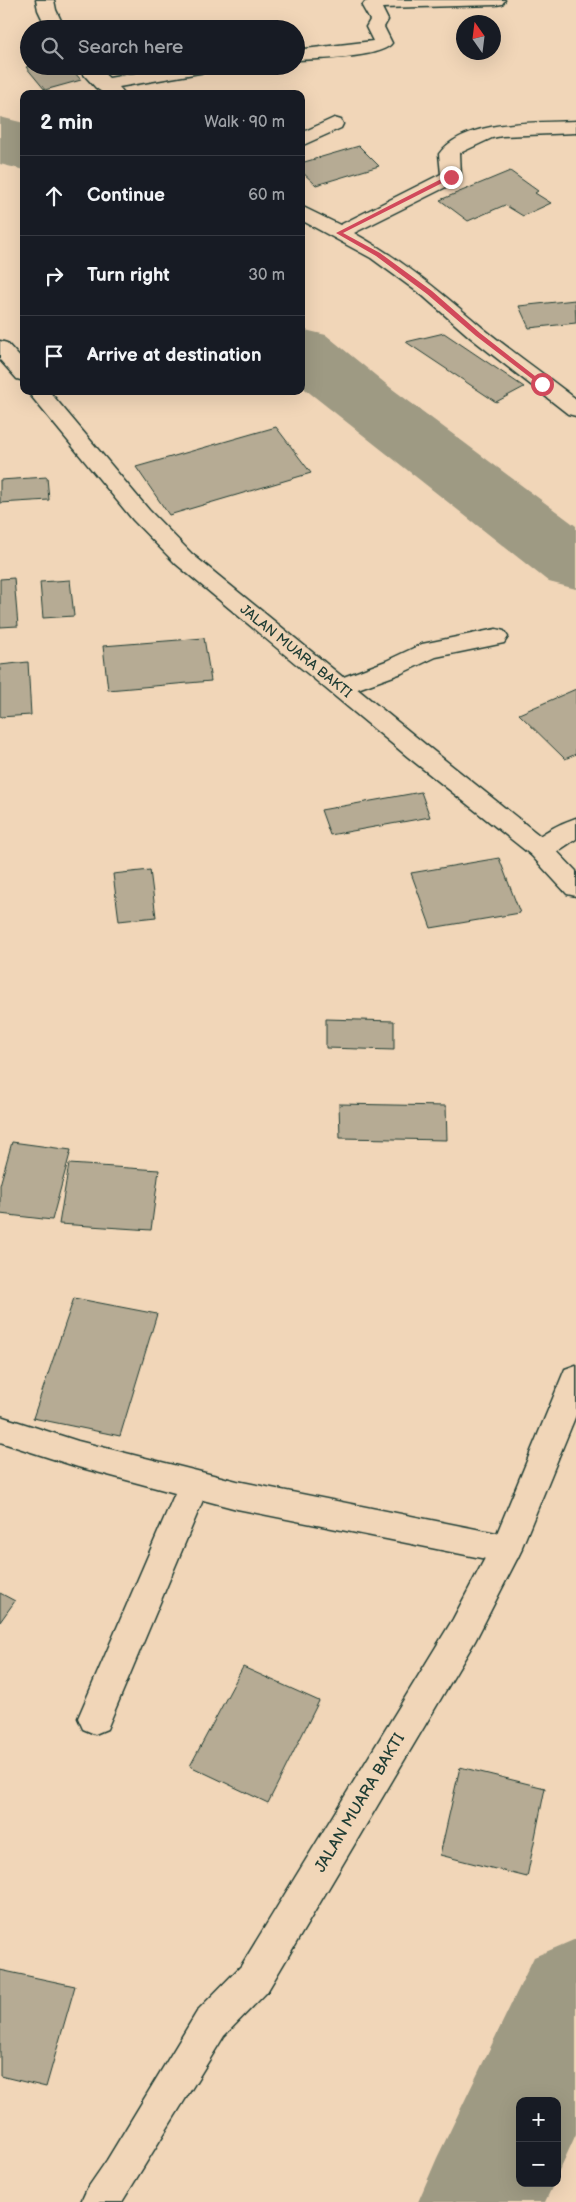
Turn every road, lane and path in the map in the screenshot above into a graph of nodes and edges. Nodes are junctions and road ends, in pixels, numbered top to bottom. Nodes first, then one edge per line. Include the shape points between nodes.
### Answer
1 (45, 0) edge
2 (496, 0) edge
3 (52, 20) edge
4 (305, 54) edge
5 (95, 75) edge
6 (171, 75) edge
7 (110, 89) edge
8 (334, 124) dead end
9 (576, 127) edge
10 (305, 138) edge
11 (305, 214) edge
12 (338, 233) junction
13 (0, 346) edge
14 (20, 370) edge
15 (41, 395) edge
16 (576, 409) edge
17 (496, 637) dead end
18 (341, 687) junction
19 (576, 827) edge
20 (540, 849) junction
21 (576, 887) edge
22 (576, 1378) edge
23 (0, 1429) edge
24 (194, 1484) junction
25 (506, 1549) junction
26 (95, 1718) dead end
27 (100, 2202) edge

1 - 3 street
2 - 4 street via 380,3 371,6 379,20 376,27 383,43 369,48
5 - 7 street
6 - 7 street
8 - 10 street
9 - 12 street via 487,133 453,149 449,154 451,177
11 - 12 street
12 - 16 street via 378,254 430,292 478,334
13 - 14 street
15 - 18 street, JALAN MUARA BAKTI via 184,559
17 - 18 street via 430,650
18 - 20 street, JALAN MUARA BAKTI
19 - 20 street
20 - 21 street, JALAN MUARA BAKTI
22 - 25 street, JALAN MUARA BAKTI
23 - 24 street via 78,1454
24 - 25 street via 237,1496
24 - 26 street
25 - 27 street, JALAN MUARA BAKTI via 464,1630 254,1979 211,2023

